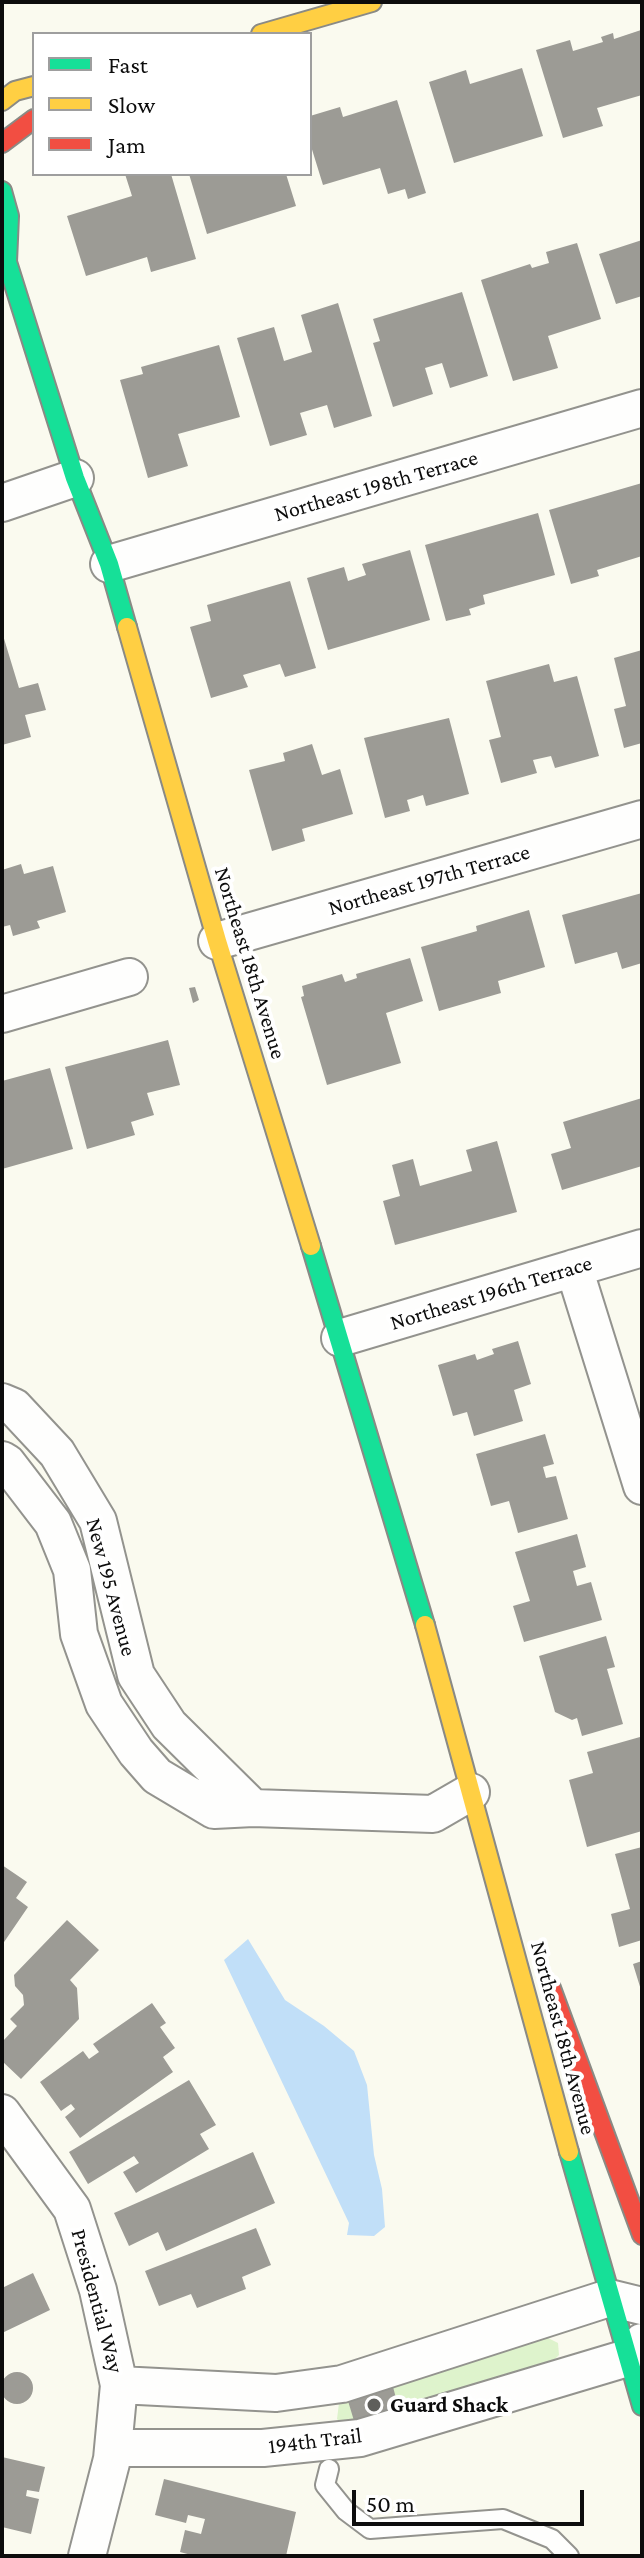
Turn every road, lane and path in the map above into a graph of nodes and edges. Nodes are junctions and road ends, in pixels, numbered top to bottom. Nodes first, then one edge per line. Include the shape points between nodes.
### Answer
1 (372, 2) edge
2 (268, 32) edge
3 (32, 87) edge
4 (2, 101) edge
5 (32, 120) edge
6 (2, 143) edge
7 (2, 191) edge
8 (5, 259) edge
9 (642, 408) edge
10 (75, 478) junction
11 (2, 503) edge
12 (109, 564) junction
13 (642, 819) edge
14 (217, 941) junction
15 (129, 977) dead end
16 (2, 1014) edge
17 (642, 1248) edge
18 (574, 1268) junction
19 (340, 1338) junction
20 (2, 1402) edge
21 (2, 1460) edge
22 (642, 1486) edge
23 (441, 1680) junction
24 (471, 1792) junction
25 (253, 1808) junction
26 (515, 1886) dead end
27 (547, 1975) dead end
28 (2, 2113) edge
29 (642, 2235) edge
30 (626, 2302) edge
31 (635, 2350) edge
32 (119, 2385) junction
33 (301, 2390) junction
34 (642, 2406) edge
35 (114, 2448) junction
36 (320, 2456) junction
37 (87, 2556) edge
38 (569, 2556) edge

1 - 2 street
3 - 4 street
5 - 6 street
7 - 8 street, Northeast 18th Avenue via 9,216
8 - 10 street, Northeast 18th Avenue
9 - 12 street, Northeast 198th Terrace
10 - 11 street
10 - 12 street, Northeast 18th Avenue
12 - 14 street, Northeast 18th Avenue
13 - 14 street, Northeast 197th Terrace
14 - 19 street, Northeast 18th Avenue
15 - 16 street
17 - 18 street, Northeast 196th Terrace
18 - 19 street, Northeast 196th Terrace
18 - 22 street
19 - 23 street, Northeast 18th Avenue
20 - 25 street, New 195 Avenue via 14,1407 57,1453 98,1521 136,1675 169,1725
21 - 25 street, New 195 Avenue via 53,1523 72,1570 79,1634 104,1704 136,1752 157,1776 214,1810
23 - 24 street, Northeast 18th Avenue
23 - 26 street, Northeast 18th Avenue
24 - 25 street, New 195 Avenue via 433,1814
24 - 30 street, Northeast 18th Avenue
27 - 29 street, Northeast 18th Avenue
28 - 32 street, Presidential Way via 72,2209 98,2290
30 - 31 street, Northeast 18th Avenue
30 - 33 street via 342,2384
31 - 34 street, Northeast 18th Avenue
31 - 36 street, 194th Trail via 360,2438
32 - 33 street
32 - 35 street, Presidential Way
33 - 36 street
35 - 36 street, 194th Trail via 263,2448
35 - 37 street, Presidential Way
36 - 38 lane via 325,2485 370,2529 503,2519 552,2539

